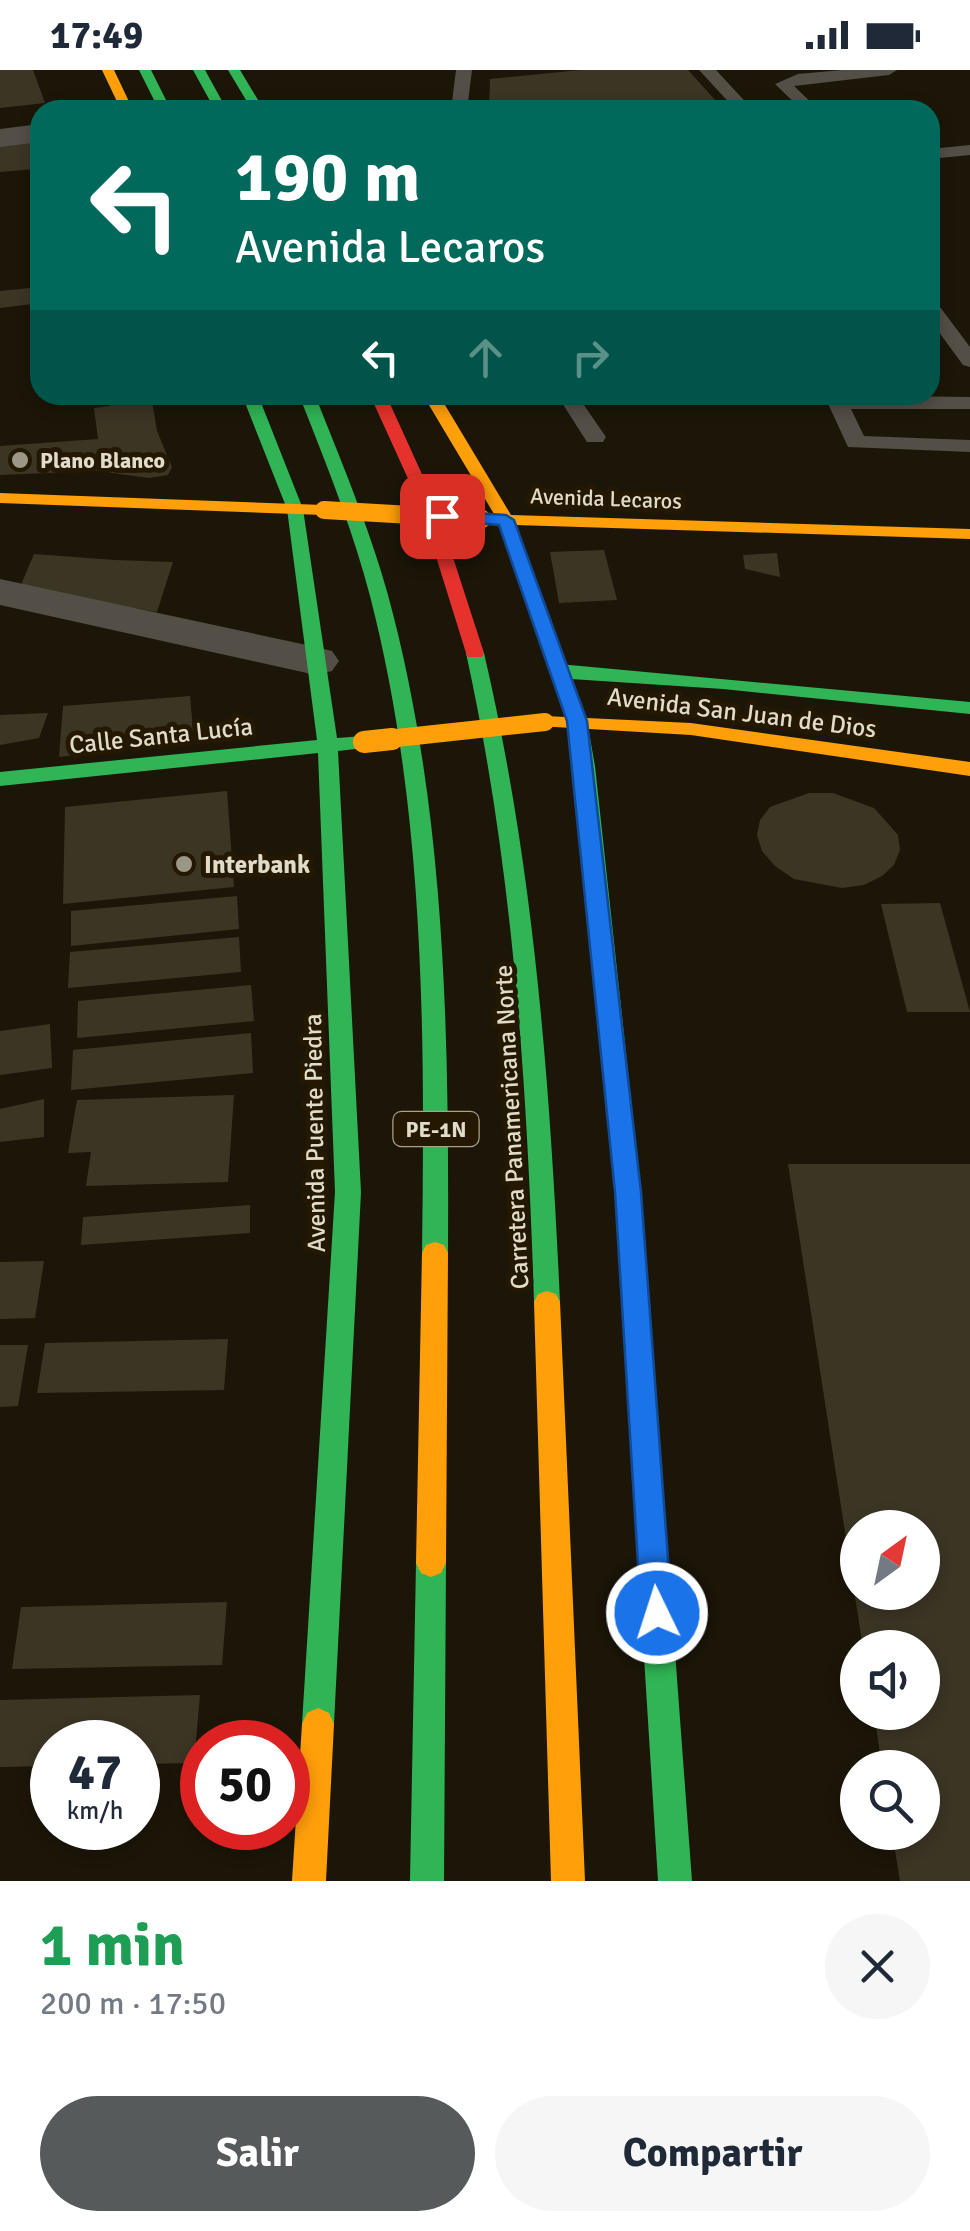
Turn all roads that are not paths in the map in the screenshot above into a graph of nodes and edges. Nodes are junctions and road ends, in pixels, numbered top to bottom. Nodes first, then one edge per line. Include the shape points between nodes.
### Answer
1 (108, 70) edge
2 (145, 70) edge
3 (199, 70) edge
4 (234, 70) edge
5 (464, 70) edge
6 (706, 70) edge
7 (889, 70) edge
8 (122, 100) edge
9 (160, 100) edge
10 (216, 100) edge
11 (252, 100) edge
12 (460, 100) edge
13 (735, 100) edge
14 (801, 100) edge
15 (30, 134) edge
16 (0, 138) edge
17 (970, 150) edge
18 (940, 153) edge
19 (940, 320) edge
20 (970, 361) edge
21 (940, 402) edge
22 (970, 403) edge
23 (254, 405) edge
24 (310, 405) edge
25 (383, 405) edge
26 (438, 405) edge
27 (574, 405) edge
28 (840, 405) edge
29 (594, 437) dead end
30 (970, 446) edge
31 (0, 498) edge
32 (294, 509) junction
33 (506, 520) junction
34 (970, 534) edge
35 (0, 592) edge
36 (316, 662) junction
37 (560, 672) junction
38 (970, 708) edge
39 (577, 721) junction
40 (328, 747) junction
41 (970, 770) edge
42 (0, 779) edge
43 (309, 1881) edge
44 (427, 1881) edge
45 (568, 1881) edge
46 (675, 1881) edge

1 - 8 main road
2 - 9 main road
3 - 10 main road
4 - 11 main road
5 - 12 lane
6 - 13 lane
7 - 14 lane via 784,84
15 - 16 street
17 - 18 lane
19 - 20 lane
21 - 22 lane
23 - 32 main road, Avenida Puente Piedra
24 - 44 main road, PE-1N via 378,591 415,786 424,886 437,1158
25 - 45 main road, Carretera Panamericana Norte via 425,497 466,618 507,779 521,868 538,1046
26 - 33 main road via 499,492
27 - 29 lane
28 - 30 lane via 856,442
31 - 32 main road, Avenida Lecaros
32 - 33 main road, Avenida Lecaros, bridge
32 - 36 main road, Avenida Puente Piedra via 289,544
33 - 34 main road, Avenida Lecaros
33 - 37 main road
35 - 36 street
36 - 40 main road, Avenida Puente Piedra
37 - 38 main road, Avenida San Juan de Dios
37 - 39 main road
39 - 40 main road, Avenida San Juan de Dios, bridge
39 - 41 main road, Avenida San Juan de Dios via 691,729
39 - 46 main road via 628,1192
40 - 42 main road, Calle Santa Lucía
40 - 43 main road, Avenida Puente Piedra via 348,1192

